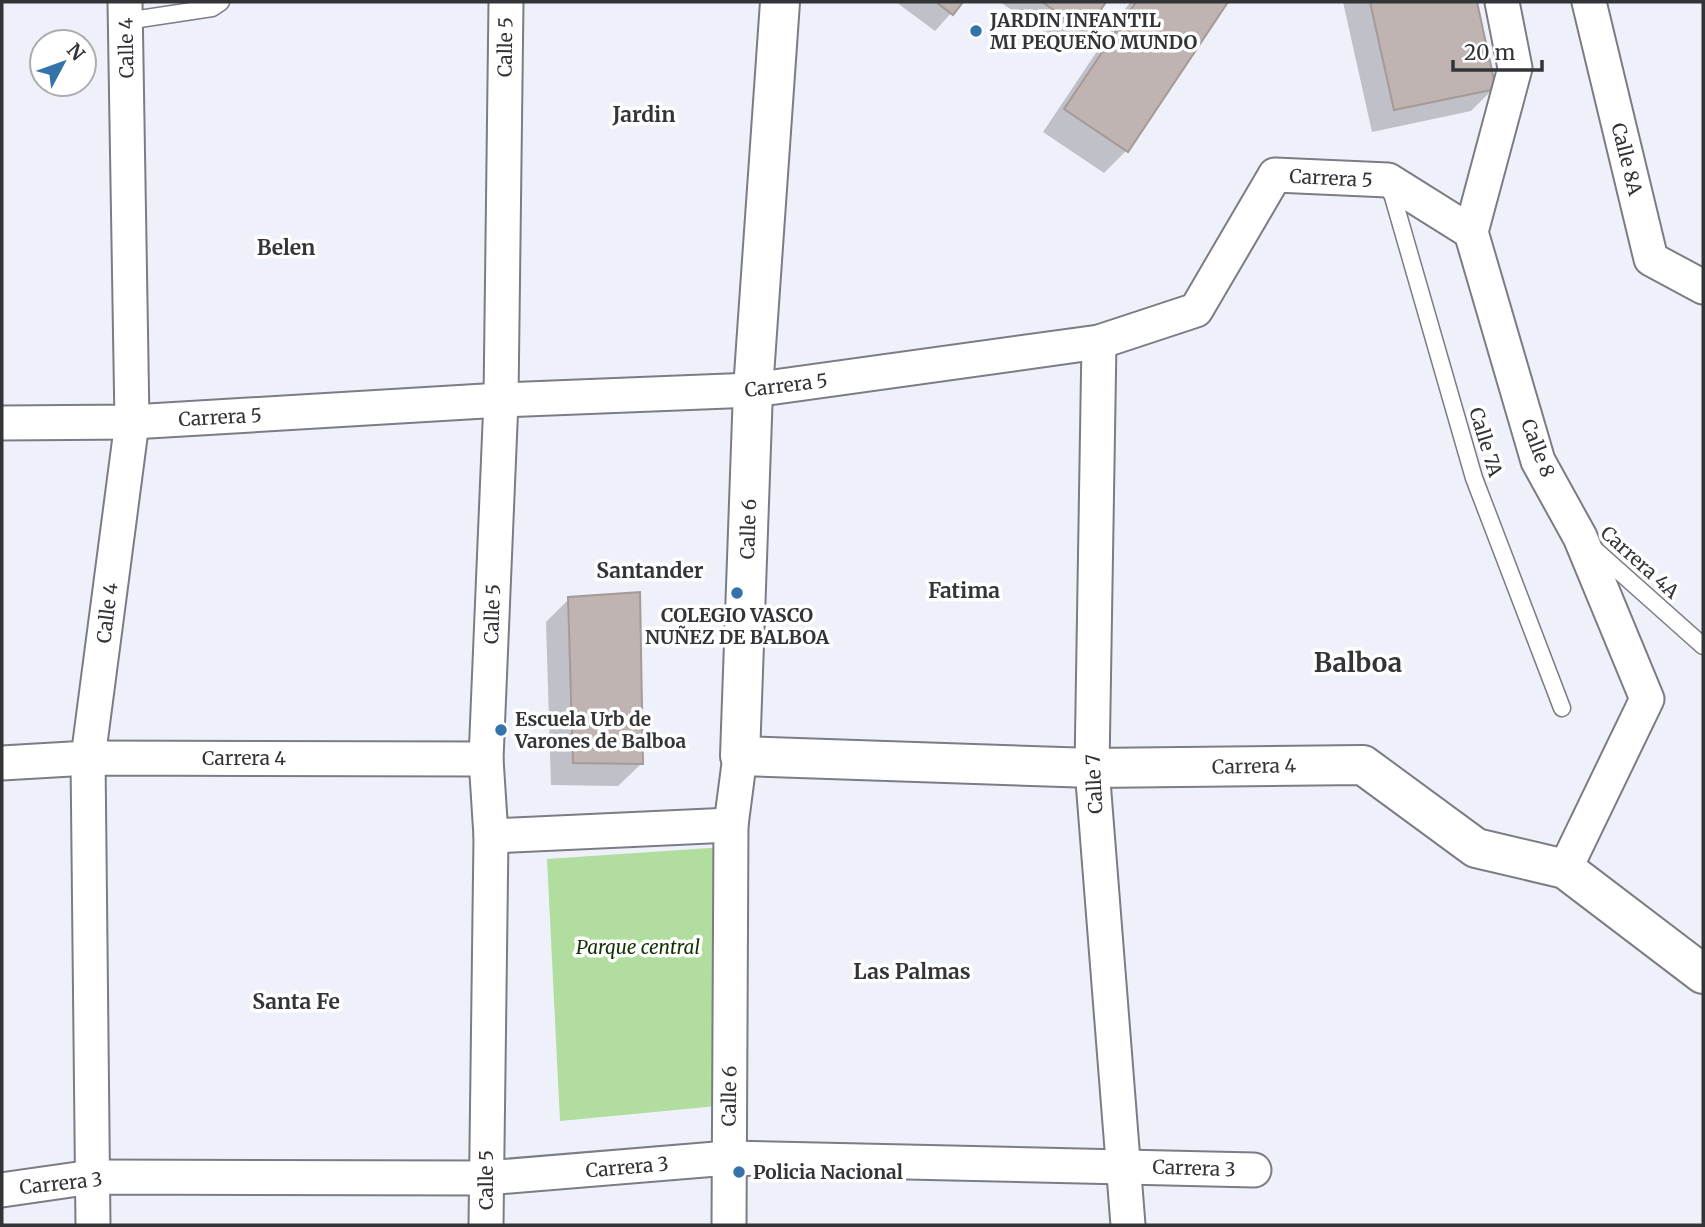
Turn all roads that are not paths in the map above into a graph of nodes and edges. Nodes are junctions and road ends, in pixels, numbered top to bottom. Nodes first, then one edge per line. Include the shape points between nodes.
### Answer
1 (221, 2) edge
2 (506, 2) edge
3 (780, 2) edge
4 (1502, 2) edge
5 (1589, 2) edge
6 (125, 12) edge
7 (1388, 180) junction
8 (1471, 232) junction
9 (1703, 287) edge
10 (1099, 342) junction
11 (753, 390) junction
12 (501, 400) junction
13 (132, 422) junction
14 (2, 423) edge
15 (1580, 537) junction
16 (1703, 646) edge
17 (1562, 708) dead end
18 (740, 756) junction
19 (88, 758) junction
20 (486, 759) junction
21 (2, 763) edge
22 (1092, 768) junction
23 (732, 825) junction
24 (492, 836) junction
25 (1565, 869) junction
26 (1703, 975) edge
27 (728, 1158) junction
28 (1123, 1165) junction
29 (1254, 1170) dead end
30 (92, 1177) junction
31 (486, 1178) junction
32 (2, 1190) edge
33 (93, 1225) edge
34 (486, 1225) edge
35 (729, 1225) edge
36 (1128, 1225) edge

1 - 6 lane via 212,8
2 - 12 street, Calle 5
3 - 11 street, Calle 6
4 - 8 street via 1515,68
5 - 9 street, Calle 8A via 1651,259
6 - 13 street, Calle 4
7 - 8 street, Carrera 5
7 - 10 street, Carrera 5 via 1275,175 1196,310
7 - 17 lane, Calle 7A via 1474,478
8 - 15 street, Calle 8 via 1538,460
10 - 11 street, Carrera 5
10 - 22 street, Calle 7
11 - 12 street, Carrera 5
11 - 18 street, Calle 6
12 - 13 street, Carrera 5
12 - 20 street, Calle 5
13 - 14 street, Carrera 5
13 - 19 street, Calle 4
15 - 16 lane, Carrera 4A
15 - 25 street, Calle 8 via 1647,699
18 - 22 street, Carrera 4
18 - 23 street, Calle 6
19 - 20 street, Carrera 4
19 - 21 street, Carrera 4
19 - 30 street, Calle 4
20 - 24 street, Calle 5
22 - 25 street, Carrera 4 via 1363,765 1476,848
22 - 28 street, Calle 7
23 - 24 street
23 - 27 street, Calle 6
24 - 31 street, Calle 5
25 - 26 street, Carrera 4
27 - 28 street, Carrera 3
27 - 31 street, Carrera 3
27 - 35 street, Calle 6
28 - 29 street, Carrera 3
28 - 36 street, Calle 7
30 - 31 street, Carrera 3
30 - 32 street, Carrera 3
30 - 33 street, Calle 4
31 - 34 street, Calle 5

